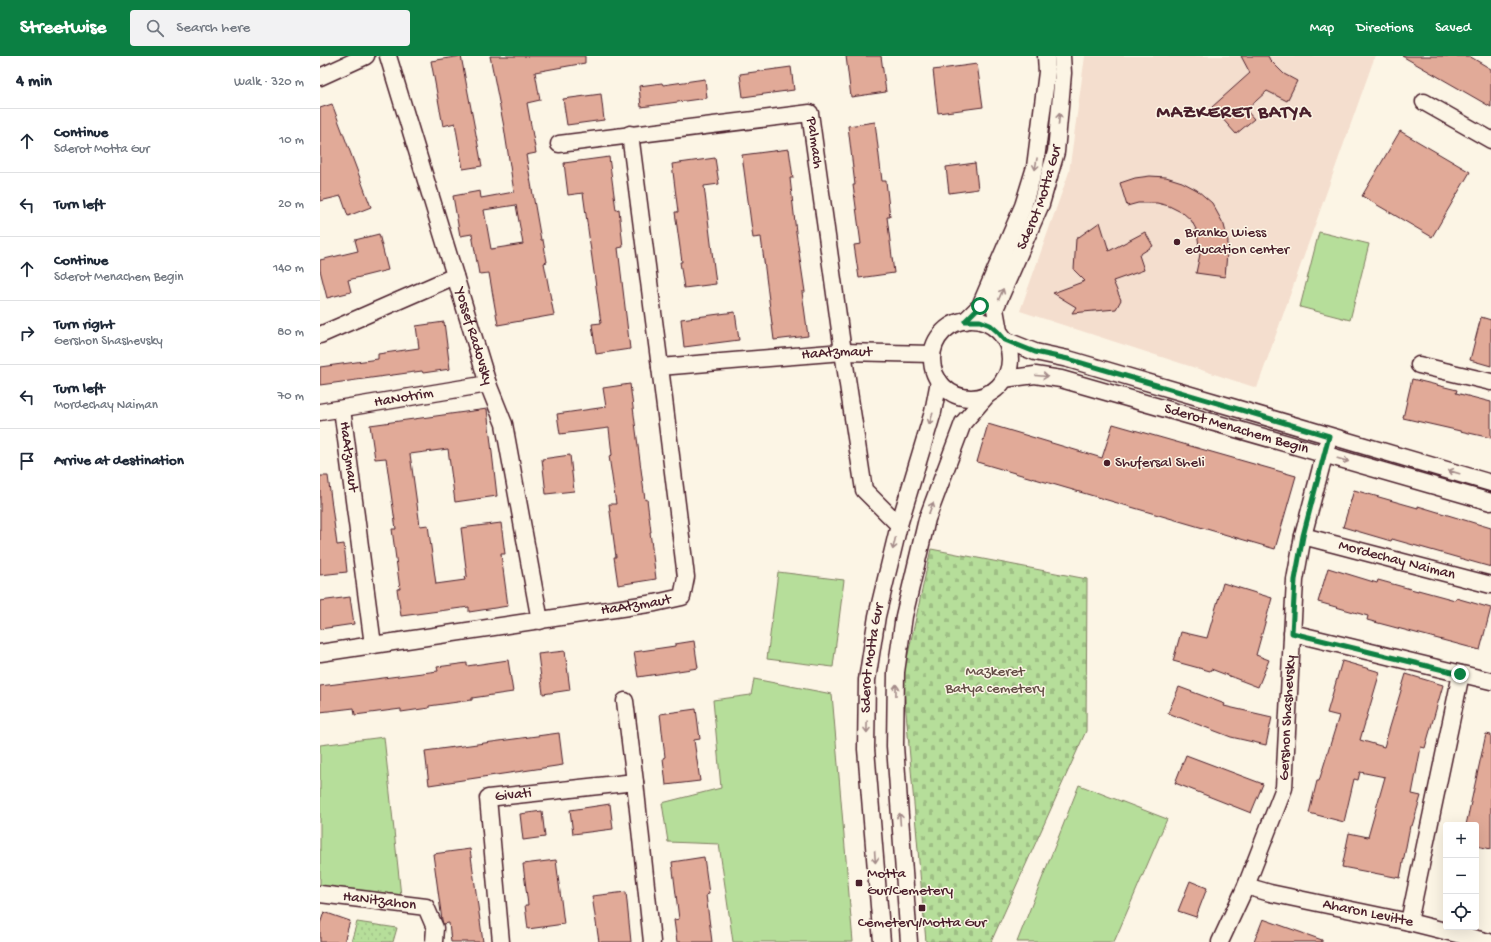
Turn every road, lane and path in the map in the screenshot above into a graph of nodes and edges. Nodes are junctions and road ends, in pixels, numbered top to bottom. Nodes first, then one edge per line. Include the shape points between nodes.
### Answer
1 (366, 56) edge
2 (388, 56) edge
3 (1046, 56) edge
4 (1062, 56) edge
5 (320, 77) edge
6 (1424, 102) dead end
7 (630, 134) junction
8 (1491, 140) edge
9 (559, 144) dead end
10 (455, 276) junction
11 (965, 321) junction
12 (320, 335) edge
13 (1002, 336) junction
14 (843, 352) junction
15 (932, 354) junction
16 (1419, 365) dead end
17 (660, 366) junction
18 (1004, 379) junction
19 (939, 381) junction
20 (1491, 382) edge
21 (488, 384) junction
22 (989, 393) junction
23 (342, 409) junction
24 (320, 412) edge
25 (1329, 436) junction
26 (1324, 454) junction
27 (1491, 483) edge
28 (1491, 502) edge
29 (899, 525) junction
30 (1303, 536) junction
31 (1491, 585) edge
32 (540, 621) junction
33 (1292, 633) junction
34 (373, 645) junction
35 (320, 653) edge
36 (1460, 674) junction
37 (1491, 681) edge
38 (625, 701) dead end
39 (635, 782) junction
40 (1246, 886) junction
41 (320, 894) edge
42 (1409, 922) junction
43 (434, 942) edge
44 (501, 942) edge
45 (652, 942) edge
46 (882, 942) edge
47 (909, 942) edge
48 (1220, 942) edge
49 (1489, 942) edge

1 - 5 street
2 - 10 street, Yossef Radovsky
3 -> 11 street, Sderot Motta Gur via 1047,72 1036,168 1023,206 980,306
13 -> 4 street, Sderot Motta Gur via 995,309 1041,204 1056,152 1063,73
6 - 8 street
7 - 9 street, Palmach
7 - 14 street, Palmach via 810,113
7 - 17 street
10 - 12 street
10 - 21 street, Yossef Radovsky
11 - 13 street via 980,321 990,325
11 - 15 street via 956,323 943,332
13 - 18 street via 1008,346 1010,360
13 - 25 street, Sderot Menachem Begin via 1035,352 1068,359
14 - 15 street, HaAtzmaut
14 - 17 street, HaAtzmaut
14 - 29 street via 864,490
15 - 19 street via 932,364
16 - 20 street
17 - 32 street, HaAtzmaut via 686,577 682,597
18 - 22 street
18 -> 26 street, Sderot Menachem Begin via 1035,375 1056,378
19 - 22 street via 953,393 962,396 972,397
19 -> 29 street, Sderot Motta Gur via 933,412
21 - 23 street, HaNotrim
21 - 32 street, Yossef Radovsky via 504,424
47 -> 22 street, Sderot Motta Gur via 894,746 896,672 904,616 927,519 963,423
23 - 24 street, HaNotrim
23 - 34 street, HaAtzmaut
25 - 26 street, Gershon Shashevsky
27 -> 25 street, Sderot Menachem Begin
26 -> 28 street, Sderot Menachem Begin
26 - 30 street, Gershon Shashevsky
29 -> 46 street, Sderot Motta Gur via 877,616 868,680 866,749
30 - 31 street, Mordechay Naiman
30 - 33 street, Gershon Shashevsky via 1295,580
32 - 34 street, HaAtzmaut
33 - 36 street
33 - 40 street, Gershon Shashevsky via 1284,788
34 - 35 street
36 - 37 street
36 - 42 street
38 - 39 street
39 - 44 street, Givati via 488,798
39 - 45 street
40 - 42 street, Aharon Levitte
40 - 48 street, Gershon Shashevsky
41 - 43 street, HaNitzahon via 426,907 435,928
42 - 49 street, Aharon Levitte

